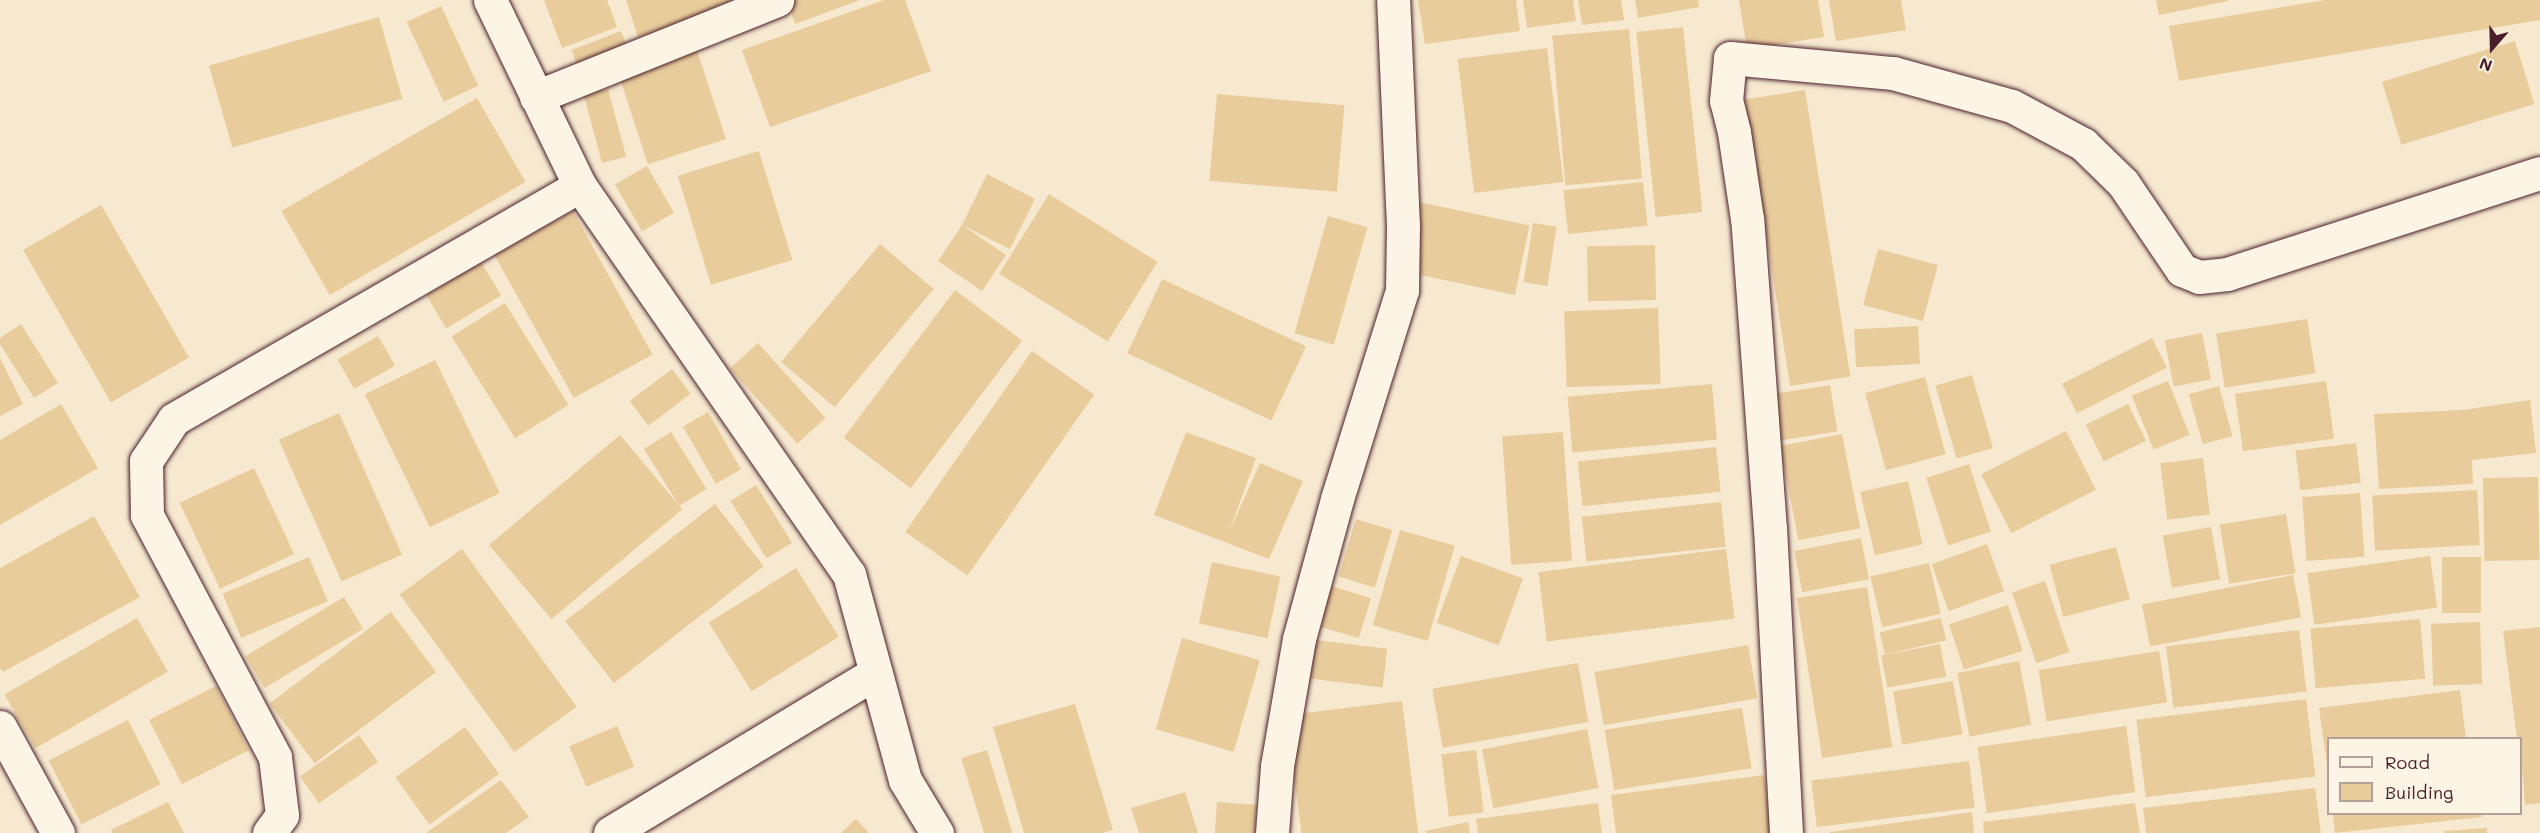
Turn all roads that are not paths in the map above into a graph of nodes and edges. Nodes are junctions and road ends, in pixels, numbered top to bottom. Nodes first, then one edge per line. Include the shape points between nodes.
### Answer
1 (490, 0) edge
2 (777, 0) edge
3 (1393, 0) edge
4 (536, 97) junction
5 (2540, 173) edge
6 (580, 186) junction
7 (874, 674) junction
8 (0, 727) edge
9 (58, 833) edge
10 (269, 833) edge
11 (610, 833) edge
12 (937, 833) edge
13 (1272, 833) edge
14 (1786, 833) edge

1 - 4 street
2 - 4 street
3 - 13 street via 1402,290 1337,499 1299,639 1277,766
4 - 6 street
5 - 14 street via 2227,274 2199,277 2182,270 2123,183 2083,144 2012,106 1893,73 1730,57 1726,100 1747,219 1770,529
6 - 7 street via 849,574
6 - 10 street via 174,419 146,461 147,516 275,757 282,815
7 - 11 street
7 - 12 street via 905,780
8 - 9 street

